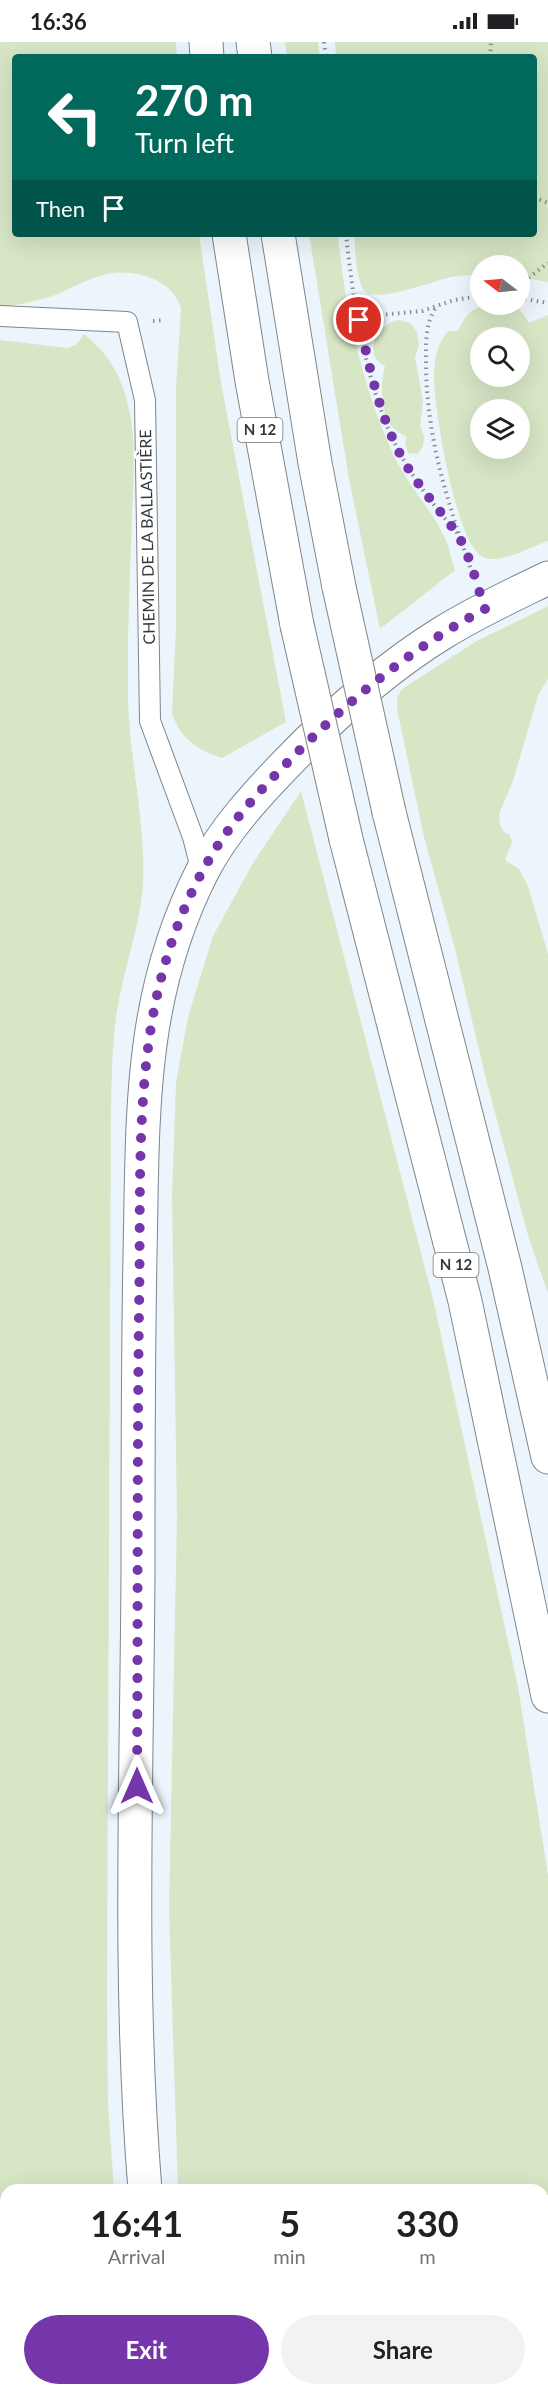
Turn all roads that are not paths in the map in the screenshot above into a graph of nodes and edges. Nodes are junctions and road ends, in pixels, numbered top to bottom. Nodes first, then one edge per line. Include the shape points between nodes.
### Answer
1 (229, 237) edge
2 (278, 237) edge
3 (0, 316) edge
4 (548, 578) edge
5 (202, 872) junction
6 (548, 1457) edge
7 (548, 1696) edge
8 (144, 2184) edge

1 - 7 main road, N 12, bridge via 297,625 346,839 465,1301
2 - 6 main road, N 12, bridge via 339,587 389,812 506,1268
3 - 5 lane, CHEMIN DE LA BALLASTIÈRE via 127,322 145,400 150,721
4 - 5 main road via 419,648 355,697 247,807
5 - 8 main road via 180,922 159,990 151,1023 143,1105 136,2000

